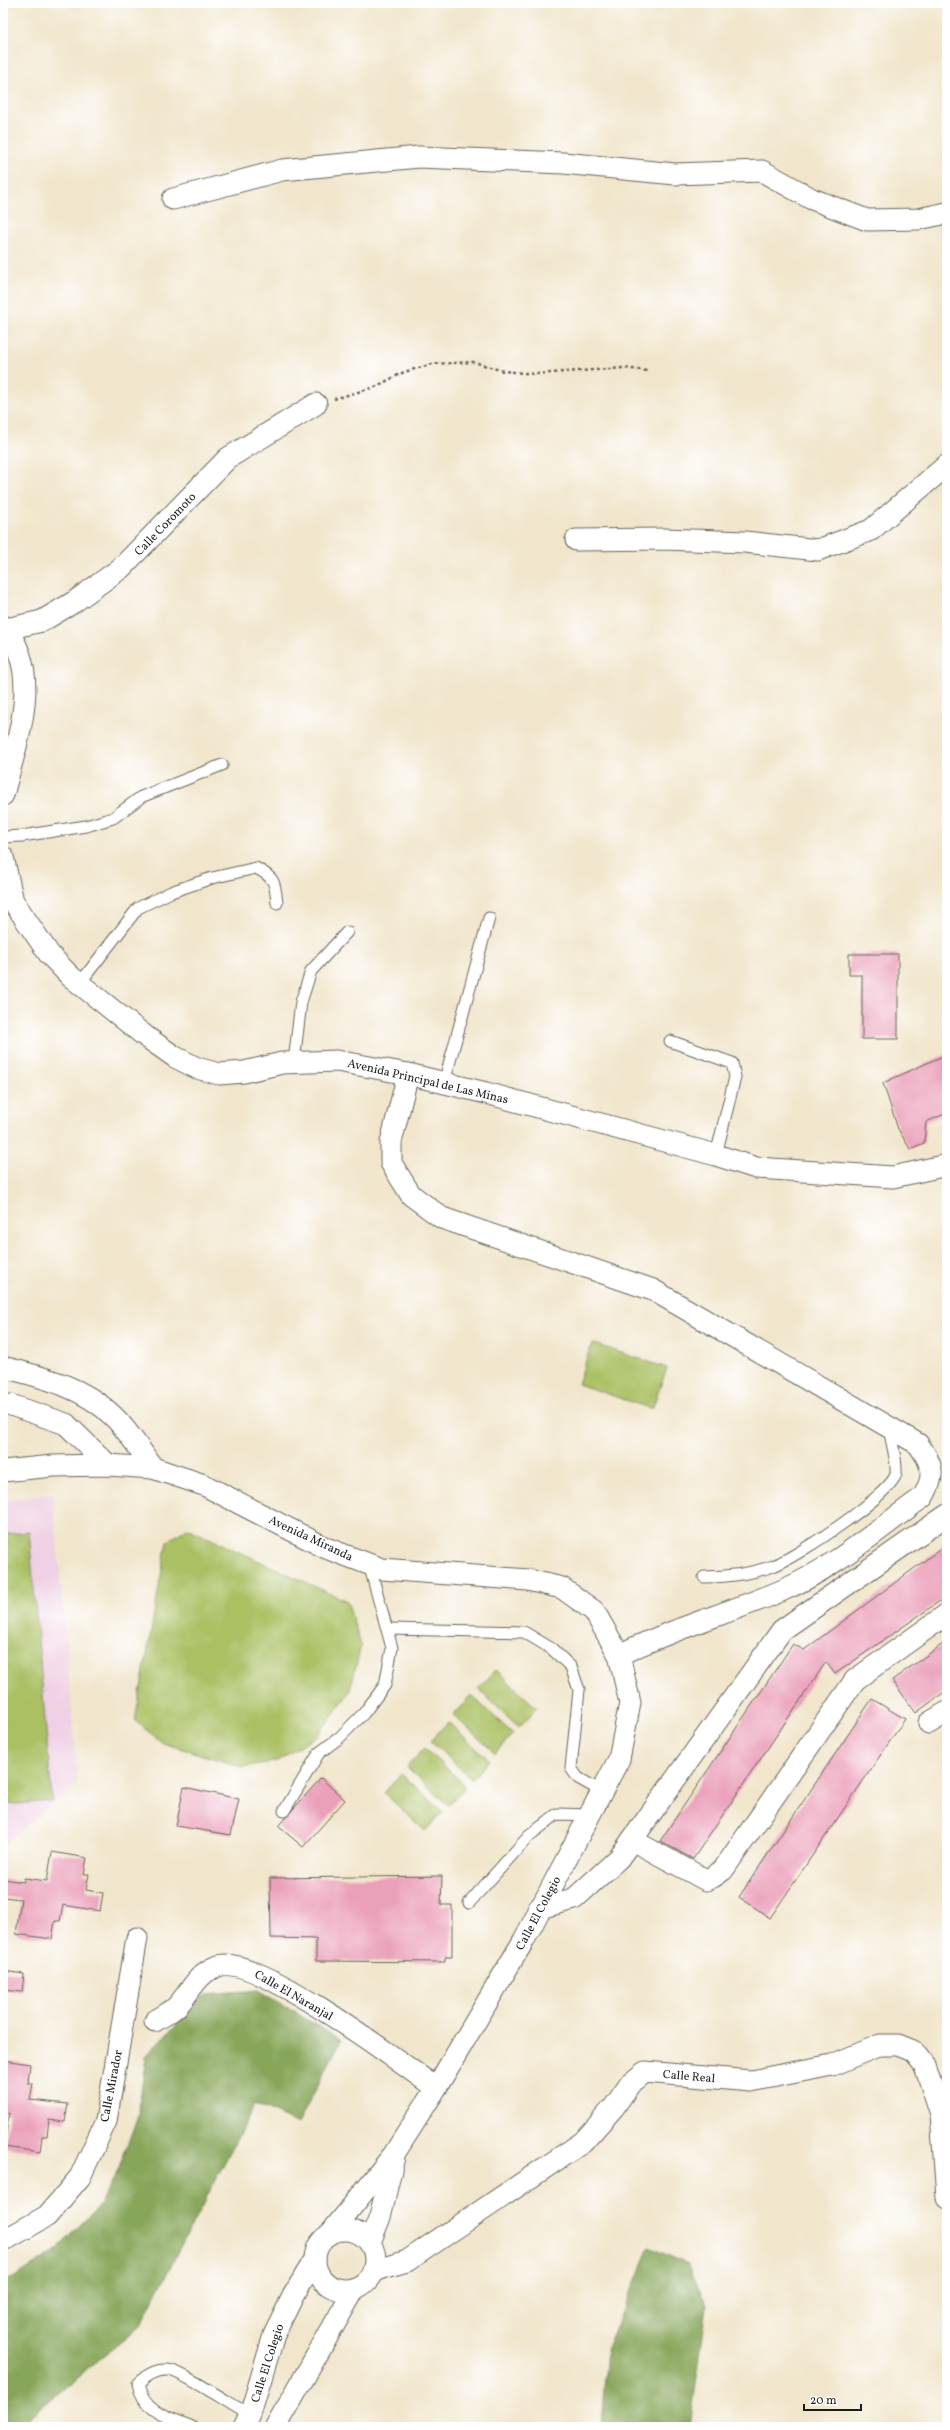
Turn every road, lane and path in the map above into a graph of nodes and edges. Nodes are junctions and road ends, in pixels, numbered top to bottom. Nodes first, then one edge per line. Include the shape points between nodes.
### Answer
1 (173, 199) dead end
2 (947, 213) edge
3 (648, 372) dead end
4 (316, 404) joint
5 (947, 465) edge
6 (576, 540) dead end
7 (4, 628) edge
8 (222, 765) dead end
9 (3, 795) edge
10 (3, 837) edge
11 (3, 857) edge
12 (277, 903) dead end
13 (489, 918) dead end
14 (347, 932) dead end
15 (80, 983) junction
16 (670, 1041) dead end
17 (294, 1062) junction
18 (408, 1074) junction
19 (444, 1083) junction
20 (716, 1155) junction
21 (947, 1166) edge
22 (3, 1367) edge
23 (12, 1405) dead end
24 (889, 1428) junction
25 (108, 1465) junction
26 (153, 1468) junction
27 (3, 1471) edge
28 (947, 1516) edge
29 (369, 1564) junction
30 (704, 1577) dead end
31 (947, 1614) edge
32 (388, 1629) junction
33 (619, 1655) junction
34 (947, 1712) edge
35 (929, 1723) dead end
36 (603, 1792) junction
37 (284, 1811) dead end
38 (591, 1815) junction
39 (632, 1840) junction
40 (469, 1903) dead end
41 (539, 1908) junction
42 (137, 1938) dead end
43 (155, 2021) dead end
44 (436, 2088) junction
45 (394, 2154) junction
46 (947, 2198) edge
47 (330, 2234) junction
48 (3, 2241) edge
49 (370, 2242) junction
50 (315, 2259) junction
51 (373, 2271) junction
52 (355, 2288) junction
53 (247, 2421) edge
54 (192, 2427) edge
55 (276, 2427) edge

1 - 2 street via 282,170 419,157 563,162 675,174 762,172 812,199 867,220 918,219
3 - 4 path via 624,368 535,374 503,371 474,362 433,364 404,372 375,387
4 - 7 street, Calle Coromoto via 228,458 121,568 74,602 42,621
5 - 6 street via 871,530 818,550 745,542 664,539
7 - 9 street via 16,645 22,664 25,704
8 - 10 lane via 141,798 113,818 86,826
11 - 15 street, Avenida Principal de Las Minas via 13,901 49,954
12 - 15 lane via 276,885 270,875 256,868 212,878 172,892 138,908
13 - 19 lane
14 - 17 lane via 311,971 301,1002
15 - 17 street, Avenida Principal de Las Minas via 145,1036 175,1057 197,1068 219,1074
16 - 20 lane via 732,1063 735,1077
17 - 18 street, Avenida Principal de Las Minas via 337,1061
18 - 19 street, Avenida Principal de Las Minas
18 - 24 street via 391,1142 391,1163 411,1195 442,1218 653,1290
19 - 20 street, Avenida Principal de Las Minas
20 - 21 street, Avenida Principal de Las Minas via 756,1168 893,1177
22 - 26 street via 64,1384 84,1395 115,1418
23 - 25 street via 66,1424
24 - 30 lane via 896,1473 892,1483 860,1512 774,1566 730,1577
24 - 33 street via 918,1444 930,1460 931,1482 923,1497 828,1566 782,1591 643,1643
25 - 26 street, Avenida Miranda
25 - 27 street, Avenida Miranda via 53,1466
26 - 29 street, Avenida Miranda via 204,1484 326,1548
28 - 39 street via 782,1630
29 - 32 lane
29 - 33 street, Avenida Miranda via 382,1569 528,1580 562,1588 594,1611
31 - 39 street via 855,1680 723,1870 713,1878 706,1880
32 - 36 lane via 524,1632 552,1649 571,1667 579,1690 571,1768 578,1778
32 - 37 lane via 392,1648 385,1685 364,1713 339,1738 319,1753
33 - 36 street, Calle El Colegio via 630,1703 620,1760
34 - 35 street
36 - 38 street, Calle El Colegio
38 - 40 lane via 557,1814 529,1836
38 - 41 street, Calle El Colegio
39 - 41 street via 619,1858 574,1899
41 - 44 street, Calle El Colegio via 524,1940
42 - 48 street, Calle Mirador via 106,2121 80,2176 47,2216
43 - 44 street, Calle El Naranjal via 177,2006 205,1971 220,1965 241,1966 269,1978 351,2028
44 - 45 street, Calle El Colegio
45 - 47 street, Calle El Colegio
45 - 49 street, Calle El Colegio via 386,2193
46 - 51 street, Calle Real via 941,2114 925,2066 913,2051 898,2045 880,2045 832,2065 751,2081 645,2072 630,2084 614,2107 583,2142 407,2261
47 - 49 street via 352,2230
47 - 50 street, Calle El Colegio via 320,2245
49 - 51 street via 375,2256
50 - 52 street via 318,2273 328,2284 341,2290
50 - 53 street, Calle El Colegio via 274,2335
51 - 52 street via 366,2281
52 - 55 street
53 - 54 lane via 168,2370 149,2374 138,2384 141,2397 157,2412

